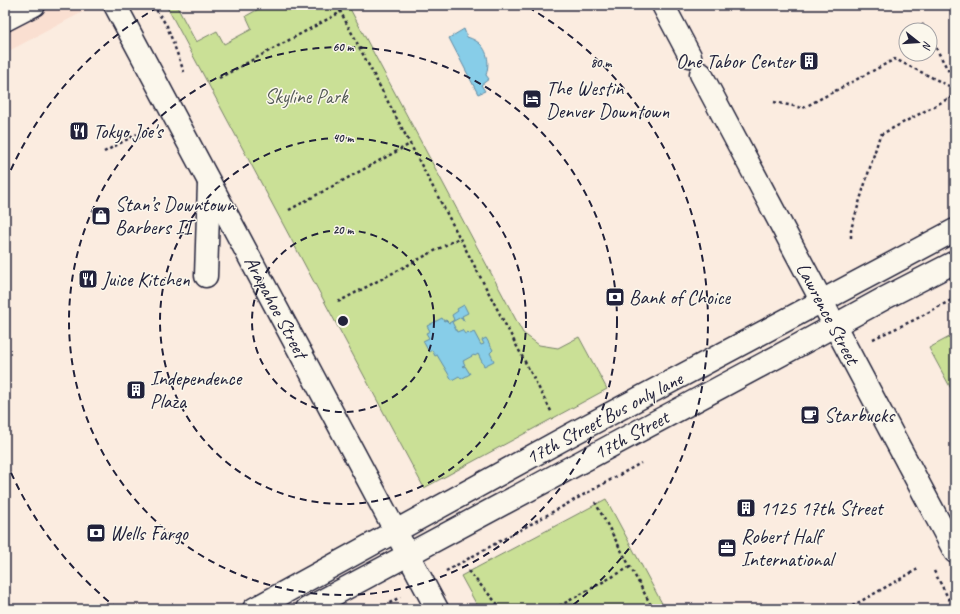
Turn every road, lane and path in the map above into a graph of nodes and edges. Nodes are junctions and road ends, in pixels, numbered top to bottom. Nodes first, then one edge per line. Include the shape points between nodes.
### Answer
1 (34, 5) edge
2 (115, 5) edge
3 (337, 5) edge
4 (663, 5) edge
5 (341, 12) junction
6 (5, 20) edge
7 (938, 52) edge
8 (690, 56) dead end
9 (701, 74) dead end
10 (219, 78) dead end
11 (955, 83) edge
12 (955, 89) edge
13 (955, 95) edge
14 (774, 102) dead end
15 (137, 134) dead end
16 (410, 144) junction
17 (104, 152) dead end
18 (209, 182) junction
19 (289, 210) dead end
20 (955, 230) edge
21 (459, 238) junction
22 (851, 238) dead end
23 (955, 262) edge
24 (206, 276) dead end
25 (955, 298) edge
26 (821, 301) junction
27 (338, 302) dead end
28 (916, 319) dead end
29 (834, 326) junction
30 (555, 419) dead end
31 (646, 460) dead end
32 (595, 502) dead end
33 (395, 532) junction
34 (955, 552) edge
35 (407, 555) junction
36 (472, 557) dead end
37 (630, 567) junction
38 (918, 569) dead end
39 (468, 571) dead end
40 (254, 609) edge
41 (307, 609) edge
42 (437, 609) edge
43 (502, 609) edge
44 (554, 609) edge
45 (652, 609) edge
46 (847, 609) edge

1 - 6 street
2 - 18 street, Arapahoe Street
3 - 5 path
4 - 8 street
5 - 10 path
5 - 16 path
7 - 11 path
9 - 26 street, Lawrence Street
12 - 14 path via 895,58 803,108
13 - 22 path via 880,135 851,229
15 - 17 path
16 - 19 path
16 - 21 path
18 - 24 street
18 - 33 street, Arapahoe Street
20 - 26 street, 17th Street Bus only lane
21 - 27 path
21 - 30 path
23 - 29 street, 17th Street
25 - 28 path
26 - 29 street, Lawrence Street
26 - 33 street, 17th Street Bus only lane
29 - 34 street, Lawrence Street
29 - 35 street, 17th Street
31 - 36 path
32 - 37 path
33 - 35 street, Arapahoe Street
33 - 40 street, 17th Street Bus only lane
35 - 41 street, 17th Street
35 - 42 street, Arapahoe Street
37 - 44 path
37 - 45 path
38 - 46 path
39 - 43 path

